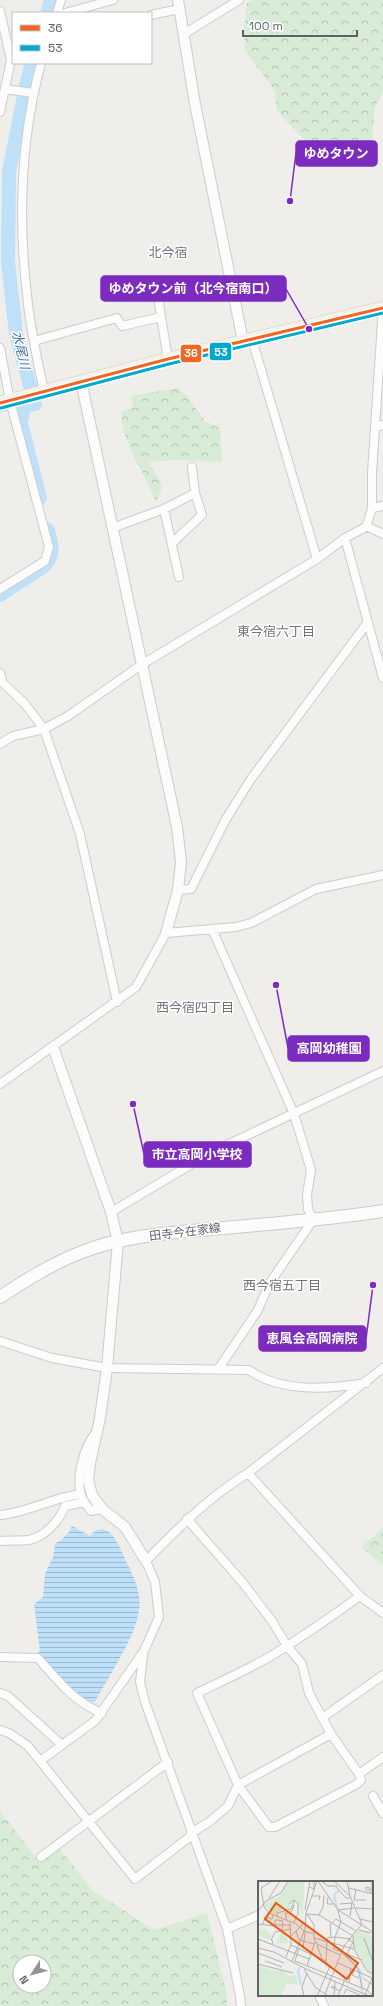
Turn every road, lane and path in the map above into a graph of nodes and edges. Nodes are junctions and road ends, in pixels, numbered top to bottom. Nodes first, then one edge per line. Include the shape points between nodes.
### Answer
1 (61, 0) edge
2 (113, 0) edge
3 (239, 0) edge
4 (178, 4) edge
5 (0, 11) edge
6 (57, 12) edge
7 (69, 12) edge
8 (152, 15) edge
9 (2, 29) edge
10 (184, 34) junction
11 (41, 64) edge
12 (5, 89) junction
13 (33, 93) junction
14 (0, 112) edge
15 (158, 296) dead end
16 (383, 307) edge
17 (161, 317) junction
18 (247, 340) junction
19 (34, 341) junction
20 (0, 348) edge
21 (168, 359) junction
22 (81, 381) junction
23 (43, 392) junction
24 (8, 401) edge
25 (379, 426) edge
26 (192, 467) dead end
27 (195, 493) junction
28 (383, 506) edge
29 (372, 508) junction
30 (164, 509) junction
31 (366, 526) junction
32 (112, 528) junction
33 (383, 534) edge
34 (345, 538) junction
35 (172, 543) junction
36 (317, 558) junction
37 (179, 577) dead end
38 (0, 589) edge
39 (368, 622) junction
40 (141, 665) junction
41 (0, 673) edge
42 (383, 678) edge
43 (44, 728) junction
44 (0, 744) edge
45 (383, 875) edge
46 (178, 890) junction
47 (212, 929) junction
48 (166, 933) junction
49 (117, 1002) junction
50 (53, 1047) junction
51 (383, 1071) edge
52 (0, 1084) edge
53 (294, 1114) junction
54 (383, 1211) edge
55 (111, 1212) junction
56 (313, 1220) junction
57 (118, 1242) junction
58 (0, 1297) edge
59 (0, 1341) edge
60 (107, 1368) junction
61 (219, 1368) junction
62 (383, 1368) edge
63 (366, 1382) junction
64 (97, 1433) junction
65 (248, 1474) junction
66 (80, 1494) junction
67 (84, 1502) junction
68 (102, 1509) junction
69 (0, 1515) edge
70 (187, 1519) junction
71 (0, 1541) edge
72 (146, 1561) junction
73 (360, 1596) junction
74 (383, 1613) edge
75 (287, 1646) junction
76 (144, 1651) junction
77 (0, 1657) edge
78 (383, 1675) edge
79 (0, 1693) edge
80 (102, 1714) junction
81 (322, 1718) junction
82 (0, 1730) edge
83 (330, 1734) junction
84 (62, 1745) junction
85 (40, 1761) junction
86 (382, 1761) edge
87 (168, 1762) junction
88 (359, 1774) junction
89 (238, 1785) junction
90 (373, 1796) dead end
91 (383, 1813) edge
92 (89, 1820) junction
93 (191, 1834) junction
94 (41, 1857) dead end
95 (258, 1915) edge
96 (227, 1929) junction
97 (319, 1996) edge
98 (240, 2006) edge
99 (324, 2006) edge

1 - 6 street
2 - 7 street
3 - 10 street
4 - 8 street
4 - 10 street
5 - 9 street
9 - 12 street via 11,60
10 - 18 street via 195,104
11 - 13 street
12 - 13 street
12 - 14 street
13 - 19 street via 23,177 23,255
15 - 17 street
16 - 18 main road
16 - 25 street
17 - 19 street via 122,326 117,318
17 - 21 street
18 - 21 main road
18 - 36 street
19 - 23 street
20 - 24 street
21 - 22 main road
22 - 23 main road
22 - 32 street
23 - 24 main road
24 - 38 street via 49,547 45,561
25 - 29 street via 372,473
26 - 27 street
27 - 30 street
27 - 35 street via 202,515
28 - 29 street
29 - 31 street
30 - 32 street
30 - 35 street
31 - 33 street
31 - 34 street
32 - 40 street
34 - 36 street
34 - 39 street
35 - 37 street
36 - 40 street
39 - 42 street
39 - 46 street via 226,819 191,889
40 - 43 street via 68,716
40 - 46 street via 176,827 181,862
41 - 43 street via 3,683 25,704
43 - 44 street via 13,736
43 - 49 street via 80,834
45 - 47 street via 316,890 251,923
46 - 48 street
47 - 48 street
47 - 53 street
48 - 49 street via 136,987
49 - 50 street
50 - 52 street
50 - 55 street
51 - 53 street
53 - 55 street via 212,1152
53 - 56 street via 311,1170 307,1195 308,1209
54 - 56 main road, 田寺今在家線
55 - 57 street
56 - 57 main road, 田寺今在家線 via 167,1233
56 - 61 street via 269,1284 258,1310
57 - 58 main road, 田寺今在家線 via 83,1251 44,1270
57 - 60 street
59 - 60 street via 52,1358
60 - 61 street
60 - 64 street
61 - 63 street via 249,1370 272,1382 302,1386 344,1386
62 - 63 street
63 - 65 street
64 - 66 street via 89,1444 81,1467
64 - 68 street via 88,1480 92,1494
65 - 70 street via 229,1485
65 - 73 street
66 - 67 street
66 - 69 street via 58,1498 18,1513
67 - 68 street via 91,1511
67 - 71 street via 65,1506 54,1526 30,1540
68 - 72 street via 125,1527
70 - 72 street
70 - 75 street via 243,1583 272,1621
72 - 76 street via 155,1582 158,1617
73 - 74 street
73 - 75 street
75 - 81 street via 302,1664 309,1693
75 - 89 street via 197,1693
76 - 80 street
76 - 87 street via 140,1682
77 - 80 street via 38,1658 66,1690 86,1707
78 - 81 street
79 - 84 street via 8,1696
80 - 84 street
81 - 83 street
82 - 85 street via 28,1746
83 - 88 street
83 - 89 street
84 - 85 street
85 - 92 street
86 - 88 street
87 - 92 street
87 - 93 street
88 - 89 street via 361,1780 357,1784 275,1827 269,1827
89 - 93 street via 228,1806
90 - 91 street
92 - 93 street via 135,1879
92 - 94 street
93 - 96 street
95 - 96 street
96 - 98 street
97 - 99 street

